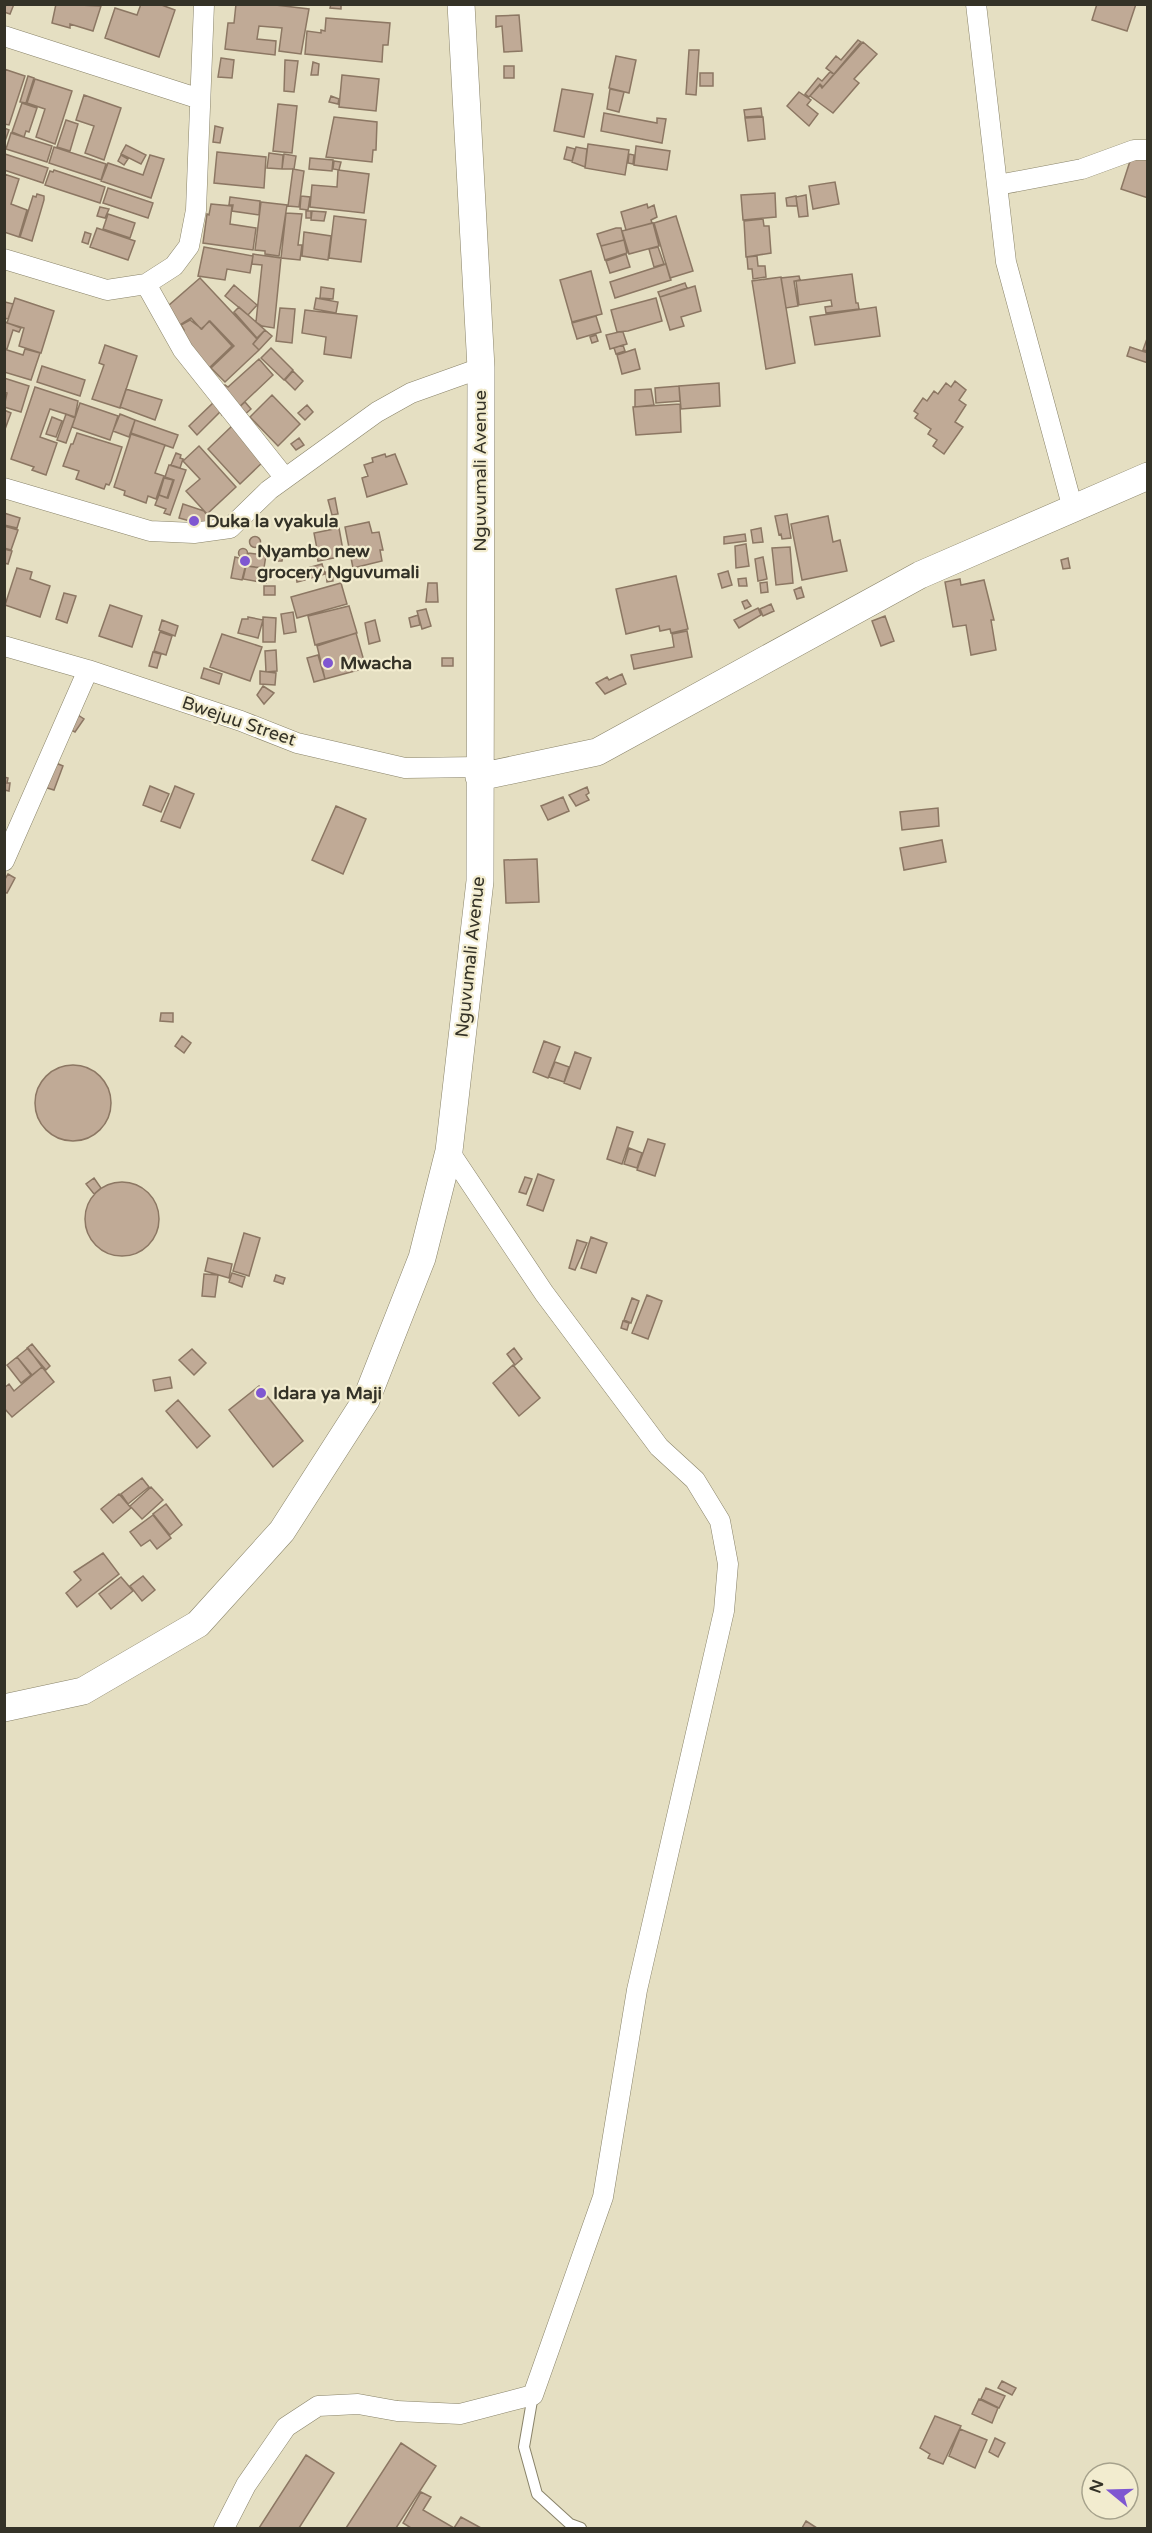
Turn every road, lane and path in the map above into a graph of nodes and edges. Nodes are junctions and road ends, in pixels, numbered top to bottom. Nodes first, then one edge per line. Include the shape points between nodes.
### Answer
1 (204, 4) edge
2 (461, 4) edge
3 (976, 4) edge
4 (4, 36) edge
5 (200, 99) junction
6 (1148, 150) edge
7 (998, 185) junction
8 (4, 259) edge
9 (146, 284) junction
10 (481, 368) junction
11 (1148, 476) edge
12 (285, 478) junction
13 (4, 488) edge
14 (1073, 508) junction
15 (4, 646) edge
16 (88, 670) junction
17 (479, 772) junction
18 (4, 861) edge
19 (448, 1151) junction
20 (4, 1708) edge
21 (532, 2395) junction
22 (224, 2529) edge
23 (581, 2529) edge

1 - 5 street
2 - 10 street, Nguvumali Avenue
3 - 7 street
4 - 5 street
5 - 9 street via 196,210 189,246 174,266
6 - 7 street via 1134,150 1082,169
7 - 14 street via 1006,262
8 - 9 street via 107,290
9 - 12 street via 183,350
10 - 12 street via 411,393 386,407
10 - 17 street, Nguvumali Avenue
11 - 14 street
12 - 13 street via 230,528 194,533 150,531
14 - 17 street via 920,575 597,752
15 - 16 street, Bwejuu Street
16 - 17 street, Bwejuu Street via 297,742 405,768
16 - 18 street
17 - 19 street, Nguvumali Avenue via 480,881
19 - 20 street, Nguvumali Avenue via 422,1258 366,1400 282,1531 198,1624 83,1691
19 - 21 street via 544,1293 659,1448 695,1480 720,1521 728,1564 724,1611 637,1990 603,2197
21 - 22 street via 460,2414 397,2411 358,2404 318,2406 286,2427 246,2485
21 - 23 lane via 524,2447 537,2494

